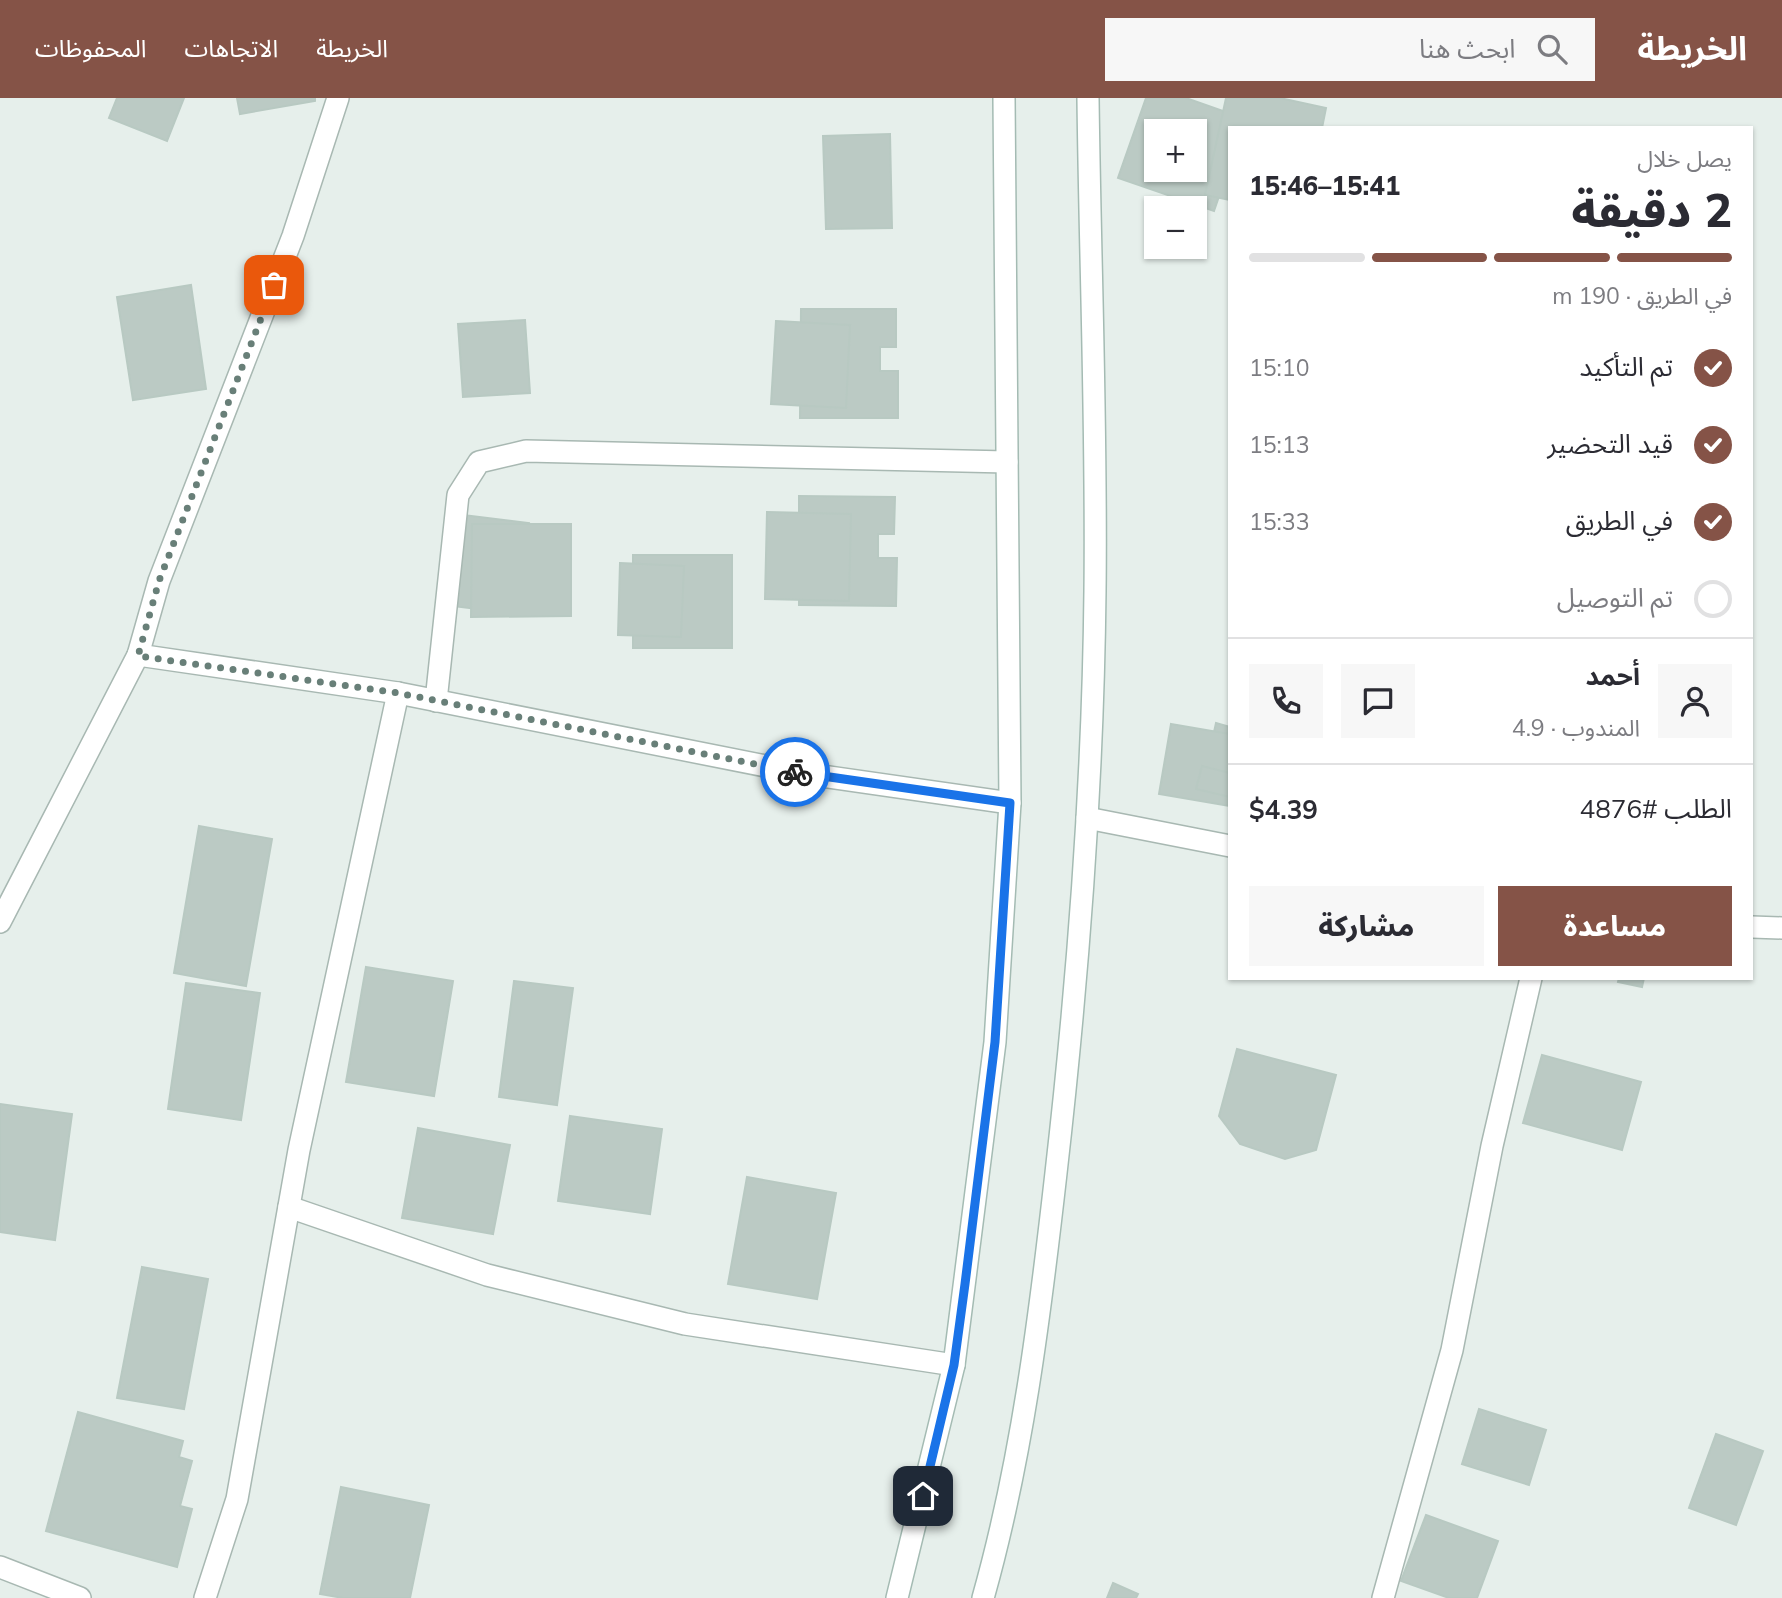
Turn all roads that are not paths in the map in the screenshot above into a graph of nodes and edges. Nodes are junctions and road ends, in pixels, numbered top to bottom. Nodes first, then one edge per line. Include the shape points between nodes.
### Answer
1 (338, 98) edge
2 (1004, 98) edge
3 (1088, 98) edge
4 (1007, 462) junction
5 (138, 656) junction
6 (398, 693) junction
7 (436, 701) junction
8 (1010, 803) junction
9 (1087, 818) junction
10 (1228, 846) edge
11 (0, 922) edge
12 (1753, 927) edge
13 (1782, 928) edge
14 (1531, 980) edge
15 (289, 1207) junction
16 (954, 1365) junction
17 (0, 1567) edge
18 (80, 1598) edge
19 (205, 1598) edge
20 (897, 1598) edge
21 (983, 1598) edge
22 (1383, 1598) edge

1 - 5 street via 293,236 159,581
2 - 4 street
3 - 9 street via 1095,591
4 - 7 street via 526,452 479,462 458,495
4 - 8 street
5 - 6 street
5 - 11 street
6 - 7 street
6 - 15 street
7 - 8 street via 801,773
8 - 16 street via 995,1042
9 - 10 street
9 - 21 street via 1071,1045 1040,1323 999,1542
12 - 13 street
14 - 22 street via 1452,1350
15 - 16 street via 487,1275 685,1324
15 - 19 street via 237,1499
16 - 20 street
17 - 18 street

